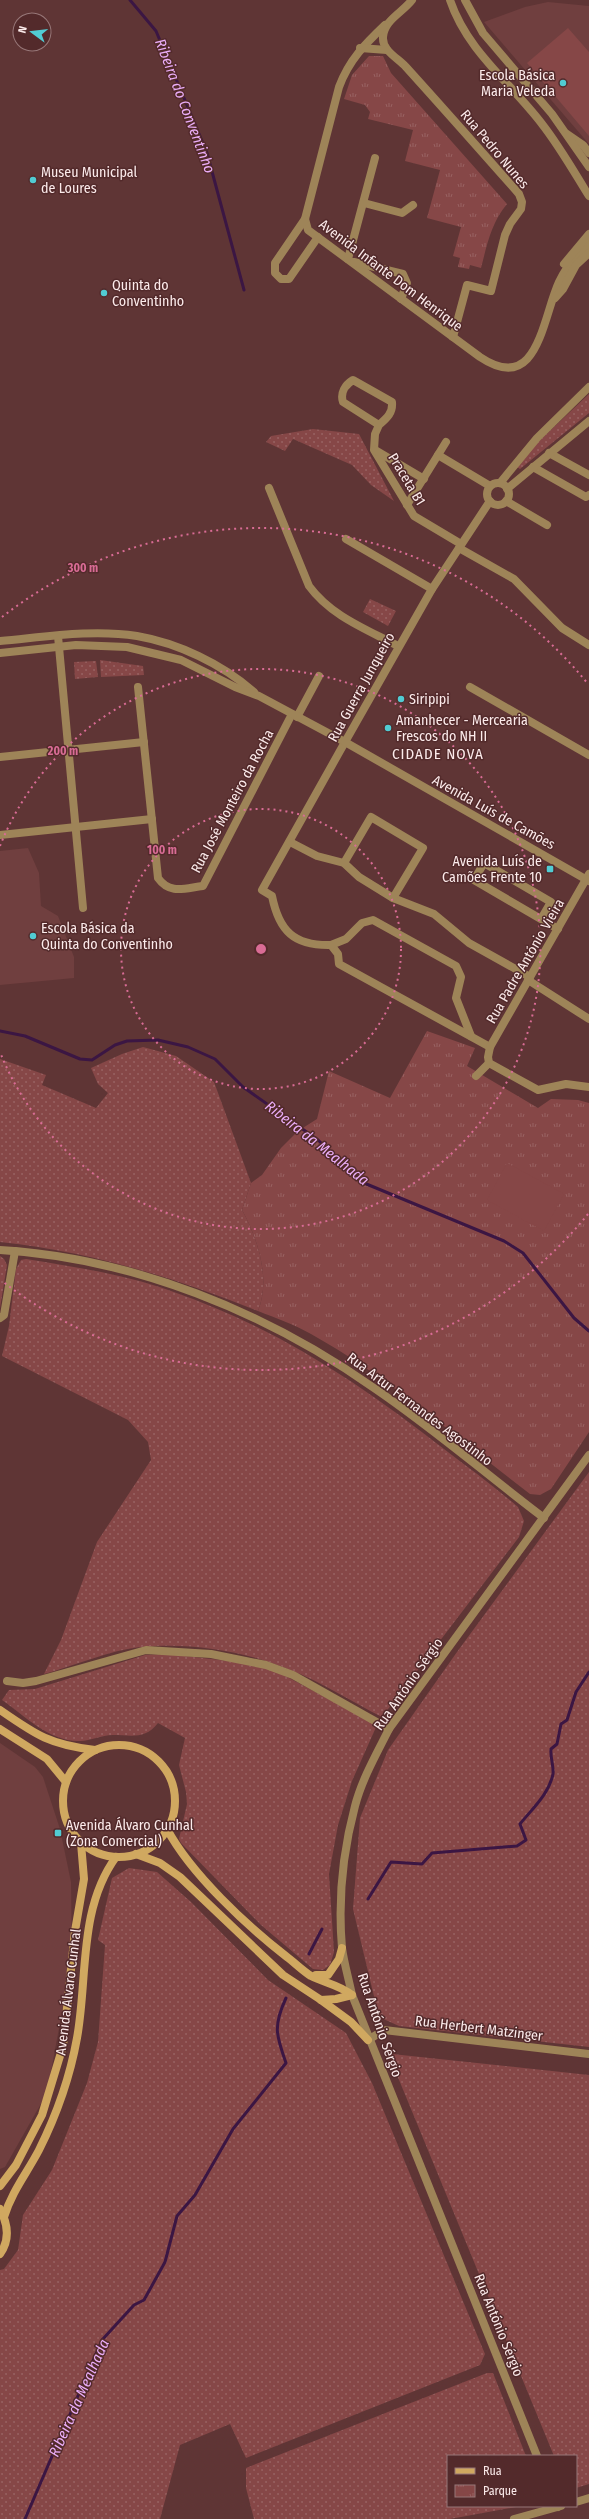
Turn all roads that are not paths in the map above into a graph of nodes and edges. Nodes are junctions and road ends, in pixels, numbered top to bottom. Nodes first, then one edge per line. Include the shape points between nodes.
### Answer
1 (412, 0) edge
2 (450, 0) edge
3 (465, 0) edge
4 (385, 25) junction
5 (360, 48) junction
6 (387, 50) junction
7 (566, 133) junction
8 (589, 153) edge
9 (375, 158) dead end
10 (589, 167) edge
11 (589, 196) edge
12 (364, 203) junction
13 (413, 205) dead end
14 (306, 219) junction
15 (589, 234) edge
16 (318, 237) junction
17 (589, 244) edge
18 (589, 253) edge
19 (350, 260) junction
20 (401, 299) junction
21 (551, 301) junction
22 (452, 338) junction
23 (589, 387) edge
24 (379, 425) junction
25 (587, 425) edge
26 (446, 442) dead end
27 (374, 450) junction
28 (549, 453) junction
29 (438, 455) junction
30 (533, 467) junction
31 (589, 475) edge
32 (424, 478) junction
33 (500, 483) junction
34 (490, 486) junction
35 (269, 488) dead end
36 (507, 488) junction
37 (589, 495) edge
38 (490, 501) junction
39 (506, 501) junction
40 (407, 505) junction
41 (547, 525) dead end
42 (346, 539) dead end
43 (460, 546) junction
44 (432, 589) junction
45 (58, 636) junction
46 (0, 641) edge
47 (589, 645) edge
48 (398, 646) junction
49 (59, 647) junction
50 (0, 653) edge
51 (319, 676) dead end
52 (138, 687) dead end
53 (470, 687) dead end
54 (259, 696) junction
55 (294, 716) junction
56 (144, 742) junction
57 (345, 742) junction
58 (68, 750) junction
59 (589, 754) edge
60 (0, 757) edge
61 (152, 819) junction
62 (76, 828) junction
63 (0, 835) edge
64 (290, 842) junction
65 (344, 863) junction
66 (588, 878) edge
67 (393, 898) junction
68 (83, 908) dead end
69 (541, 919) junction
70 (558, 929) junction
71 (331, 945) junction
72 (529, 979) junction
73 (589, 1019) edge
74 (471, 1036) junction
75 (490, 1048) junction
76 (489, 1064) junction
77 (476, 1076) dead end
78 (589, 1087) edge
79 (0, 1250) edge
80 (15, 1251) junction
81 (0, 1318) edge
82 (589, 1455) edge
83 (544, 1518) junction
84 (7, 1681) dead end
85 (0, 1710) edge
86 (0, 1729) edge
87 (389, 1729) junction
88 (95, 1750) junction
89 (66, 1782) junction
90 (167, 1829) junction
91 (81, 1843) junction
92 (136, 1854) junction
93 (116, 1857) junction
94 (342, 1948) junction
95 (311, 1976) junction
96 (352, 1995) junction
97 (321, 2000) junction
98 (368, 2040) junction
99 (589, 2054) edge
100 (0, 2186) edge
101 (0, 2209) edge
102 (4, 2217) junction
103 (0, 2254) edge
104 (537, 2455) edge
105 (589, 2498) edge
106 (577, 2502) edge
107 (556, 2507) edge
108 (514, 2519) edge

1 - 4 street
2 - 11 street via 467,36 498,76 542,124
3 - 7 street via 483,33
4 - 5 street, Avenida Infante Dom Henrique
4 - 6 street via 383,38
5 - 6 street
5 - 14 street, Avenida Infante Dom Henrique via 344,72 339,87
6 - 22 street, Rua Pedro Nunes via 403,63 519,194 522,202 506,235 491,291 467,286
7 - 8 street via 583,145
7 - 10 street
9 - 12 street
12 - 13 street via 402,213
12 - 19 street
14 - 16 street, Avenida Infante Dom Henrique via 308,230
14 - 16 street via 275,263 275,273 281,279 289,279
15 - 21 street, Avenida Infante Dom Henrique via 574,248 560,269 552,287
16 - 19 street, Avenida Infante Dom Henrique
17 - 21 street, Avenida Infante Dom Henrique via 578,253 563,273
18 - 21 street, Avenida Infante Dom Henrique via 576,265 563,289
19 - 20 street, Avenida Infante Dom Henrique
19 - 20 street via 403,274 407,283
20 - 22 street, Avenida Infante Dom Henrique
21 - 22 street, Avenida Infante Dom Henrique via 538,345 528,360 519,366 510,369 490,364
23 - 33 street via 537,438
24 - 24 street, Praceta B1 via 390,416 392,402 360,382 353,380 348,383 342,393 343,402
24 - 27 street, Praceta B1 via 375,434
25 - 28 street
26 - 29 street
27 - 32 street
27 - 40 street, Praceta B1
28 - 30 street
28 - 31 street
29 - 32 street
29 - 34 street
30 - 36 street
30 - 37 street via 586,496
32 - 40 street
33 - 34 street
33 - 36 street
34 - 38 street via 487,495
35 - 48 street via 309,586 319,599 332,610
36 - 39 street
38 - 39 street via 496,505
38 - 43 street, Rua Guerra Junqueiro
39 - 41 street
40 - 43 street, Praceta B1 via 414,516
42 - 44 street
43 - 44 street, Rua Guerra Junqueiro
43 - 47 street, Praceta B1 via 514,579 562,628
44 - 48 street, Rua Guerra Junqueiro
45 - 46 street, Avenida Luís de Camões
45 - 49 street
45 - 54 street, Avenida Luís de Camões via 137,636 187,650 239,679
48 - 57 street, Rua Guerra Junqueiro
49 - 50 street, Avenida Luís de Camões
49 - 54 street, Avenida Luís de Camões via 127,647 180,660
49 - 58 street
51 - 55 street
52 - 56 street
53 - 59 street
54 - 55 street, Avenida Luís de Camões
55 - 57 street, Avenida Luís de Camões
55 - 61 street, Rua José Monteiro da Rocha via 202,886 173,889 164,887 158,878
56 - 58 street
56 - 61 street
57 - 64 street, Rua Guerra Junqueiro
57 - 66 street, Avenida Luís de Camões
58 - 60 street
58 - 62 street
61 - 62 street
62 - 63 street
62 - 68 street
64 - 65 street via 317,856
64 - 71 street, Rua Guerra Junqueiro via 262,890 272,896 281,926 294,938 314,945
65 - 67 street via 359,877
65 - 67 street via 371,817 423,848
66 - 70 street, Rua Padre António Vieira
67 - 72 street via 409,902 434,914 469,943
69 - 69 street via 551,902 484,864 474,880
69 - 70 street
70 - 72 street, Rua Padre António Vieira
71 - 74 street via 338,954 339,964
71 - 74 street via 346,939 362,923 373,920 456,966 461,977 456,998
72 - 73 street
72 - 75 street, Rua Padre António Vieira
74 - 75 street
75 - 76 street, Rua Padre António Vieira
76 - 77 street
76 - 78 street via 538,1090 566,1084
79 - 80 street, Rua Artur Fernandes Agostinho
80 - 81 street via 4,1315
80 - 83 street, Rua Artur Fernandes Agostinho via 106,1266 170,1284 215,1301 286,1334 375,1388
82 - 83 street, Rua António Sérgio
83 - 87 street, Rua António Sérgio
84 - 87 street via 36,1681 146,1650 211,1654 266,1664 293,1675
85 - 88 main road via 40,1737 70,1747
86 - 89 main road via 47,1759
87 - 94 street, Rua António Sérgio via 371,1764 355,1805 345,1855
88 - 89 main road via 73,1769
88 - 90 main road via 127,1745 146,1751 156,1759 168,1774 174,1792 174,1811
89 - 91 main road via 63,1798 64,1815 68,1826
90 - 92 main road via 159,1840
90 - 95 main road via 178,1849 220,1896 272,1946
91 - 93 main road via 96,1854
91 - 100 main road, Avenida Álvaro Cunhal via 83,1884 75,1931 63,2046 42,2115 16,2165
92 - 93 main road
92 - 97 main road via 160,1863 180,1877 283,1975
93 - 102 main road, Avenida Álvaro Cunhal via 100,1881 92,1909 78,2037 65,2090 38,2152 11,2196
94 - 95 main road via 339,1959 328,1975
94 - 96 street, Rua António Sérgio
95 - 96 main road via 343,1988
96 - 97 main road
96 - 98 street, Rua António Sérgio
97 - 98 main road
98 - 99 street, Rua Herbert Matzinger via 384,2030
98 - 104 street, Rua António Sérgio
101 - 102 main road
102 - 103 main road via 8,2229
105 - 106 street
107 - 108 street

